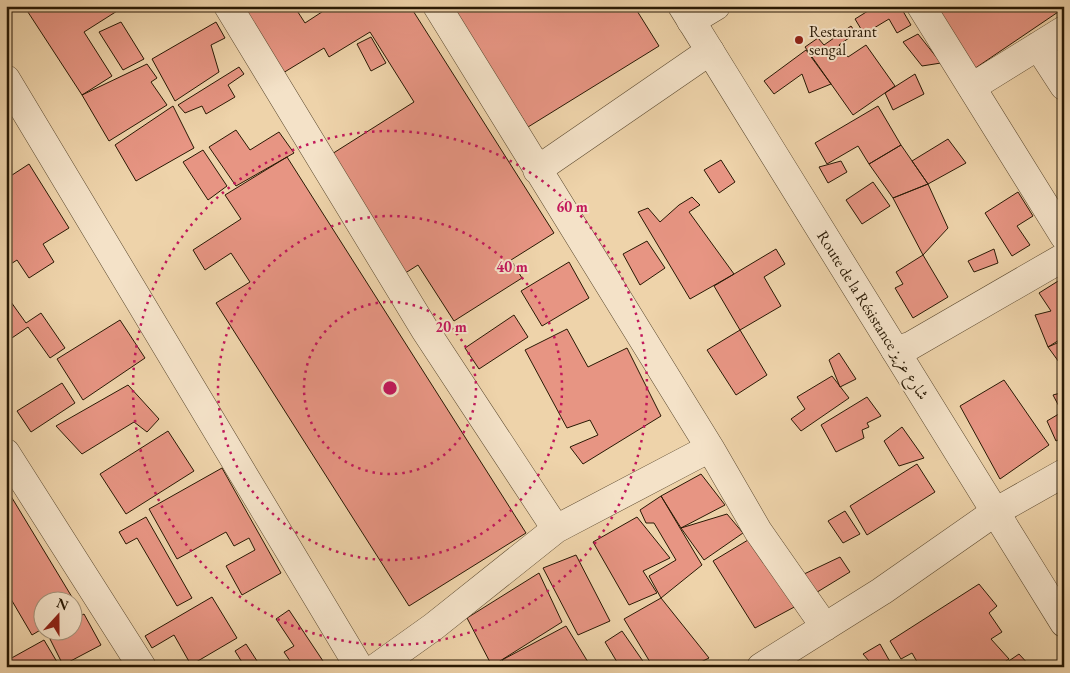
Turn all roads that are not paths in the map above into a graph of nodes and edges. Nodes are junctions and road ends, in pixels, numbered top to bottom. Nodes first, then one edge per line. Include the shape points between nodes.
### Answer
1 (228, 6) edge
2 (437, 6) edge
3 (716, 6) edge
4 (921, 6) edge
5 (687, 14) edge
6 (1064, 30) edge
7 (1038, 46) junction
8 (710, 51) junction
9 (6, 79) edge
10 (1064, 86) edge
11 (972, 87) junction
12 (537, 170) junction
13 (1064, 236) edge
14 (1064, 257) edge
15 (895, 350) junction
16 (710, 448) junction
17 (6, 453) edge
18 (1064, 472) edge
19 (995, 512) junction
20 (556, 529) junction
21 (1064, 623) edge
22 (824, 627) junction
23 (142, 667) edge
24 (359, 667) edge
25 (377, 667) edge
26 (761, 667) edge

1 - 20 street via 425,330
2 - 12 street
3 - 5 street
4 - 11 street
5 - 8 street, Route de la Résistance شارع عزيز
6 - 7 street
7 - 10 street
7 - 11 street
8 - 12 street
8 - 15 street, Route de la Résistance شارع عزيز
9 - 24 street
11 - 13 street
12 - 16 street
14 - 15 street via 910,346
15 - 19 street, Route de la Résistance شارع عزيز
16 - 20 street
16 - 22 street via 758,530
17 - 23 street
18 - 19 street
19 - 21 street, Route de la Résistance شارع عزيز
19 - 22 street via 882,592
20 - 25 street
22 - 26 street

